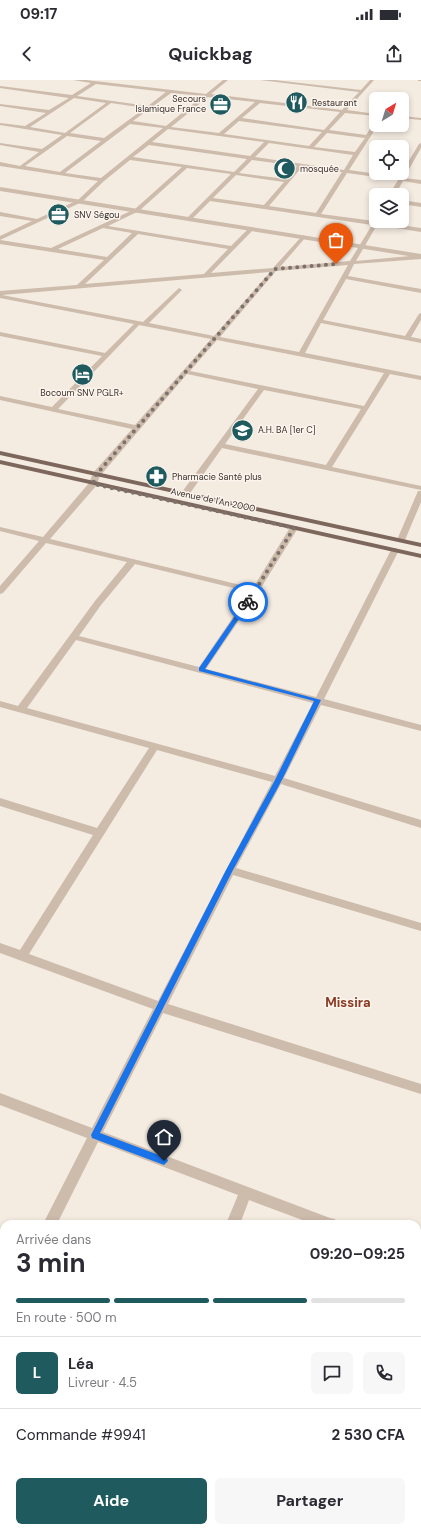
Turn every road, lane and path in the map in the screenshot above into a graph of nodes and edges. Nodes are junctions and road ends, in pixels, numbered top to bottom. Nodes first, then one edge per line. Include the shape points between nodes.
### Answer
1 (75, 80) edge
2 (219, 80) edge
3 (226, 80) edge
4 (262, 80) edge
5 (372, 80) edge
6 (94, 83) junction
7 (0, 87) edge
8 (361, 91) junction
9 (169, 92) junction
10 (207, 96) junction
11 (75, 97) junction
12 (259, 101) junction
13 (110, 102) junction
14 (0, 105) edge
15 (149, 107) junction
16 (344, 111) junction
17 (51, 112) junction
18 (369, 113) edge
19 (409, 118) edge
20 (238, 119) junction
21 (421, 119) edge
22 (128, 122) junction
23 (0, 124) edge
24 (26, 128) junction
25 (165, 128) junction
26 (325, 131) junction
27 (371, 132) edge
28 (67, 134) junction
29 (220, 135) junction
30 (368, 137) junction
31 (105, 140) junction
32 (267, 142) junction
33 (146, 143) junction
34 (0, 144) edge
35 (421, 144) edge
36 (311, 148) junction
37 (43, 151) junction
38 (357, 154) junction
39 (128, 158) junction
40 (251, 158) junction
41 (412, 159) junction
42 (421, 160) edge
43 (0, 164) edge
44 (409, 164) edge
45 (300, 165) junction
46 (186, 166) junction
47 (20, 168) junction
48 (345, 172) junction
49 (235, 173) junction
50 (60, 174) junction
51 (369, 175) edge
52 (102, 180) junction
53 (408, 180) edge
54 (287, 181) junction
55 (421, 182) edge
56 (0, 189) edge
57 (209, 199) junction
58 (80, 201) junction
59 (409, 203) edge
60 (421, 205) edge
61 (265, 207) junction
62 (137, 210) junction
63 (0, 214) edge
64 (317, 215) junction
65 (189, 219) junction
66 (36, 220) junction
67 (369, 221) edge
68 (104, 227) junction
69 (374, 228) edge
70 (409, 228) edge
71 (251, 229) junction
72 (421, 230) edge
73 (136, 233) junction
74 (303, 237) junction
75 (0, 238) edge
76 (0, 242) edge
77 (363, 246) junction
78 (232, 248) junction
79 (52, 250) junction
80 (421, 256) edge
81 (108, 259) junction
82 (352, 263) junction
83 (275, 269) junction
84 (206, 275) junction
85 (345, 277) junction
86 (79, 286) junction
87 (179, 290) dead end
88 (421, 291) edge
89 (0, 293) edge
90 (0, 296) edge
91 (421, 316) edge
92 (320, 321) junction
93 (141, 324) junction
94 (0, 334) edge
95 (214, 338) junction
96 (407, 338) junction
97 (421, 341) edge
98 (301, 354) junction
99 (106, 356) junction
100 (185, 372) junction
101 (388, 372) junction
102 (421, 378) edge
103 (262, 388) junction
104 (0, 398) edge
105 (365, 408) junction
106 (53, 410) junction
107 (137, 428) junction
108 (220, 445) junction
109 (0, 453) edge
110 (0, 462) edge
111 (328, 468) junction
112 (96, 475) junction
113 (93, 484) junction
114 (421, 488) edge
115 (421, 493) edge
116 (185, 494) junction
117 (294, 528) junction
118 (0, 529) edge
119 (44, 540) junction
120 (401, 540) junction
121 (421, 545) edge
122 (395, 550) junction
123 (421, 556) edge
124 (133, 561) junction
125 (0, 591) edge
126 (255, 591) junction
127 (74, 637) junction
128 (201, 670) junction
129 (318, 700) junction
130 (0, 704) edge
131 (21, 709) junction
132 (421, 728) edge
133 (155, 746) junction
134 (278, 780) junction
135 (0, 802) edge
136 (421, 824) edge
137 (100, 833) junction
138 (230, 870) junction
139 (421, 927) edge
140 (0, 948) edge
141 (22, 956) junction
142 (160, 1006) junction
143 (421, 1089) edge
144 (0, 1099) edge
145 (95, 1135) junction
146 (246, 1192) junction
147 (52, 1220) edge
148 (235, 1220) edge
149 (320, 1220) edge

1 - 6 street
2 - 3 street
3 - 10 street
4 - 8 street
5 - 8 street
6 - 9 street
6 - 11 street
7 - 11 street
8 - 16 street
9 - 10 street
9 - 15 street
10 - 12 street
10 - 25 street
11 - 13 street
11 - 17 street
12 - 16 street
12 - 20 street
13 - 15 street
13 - 28 street
14 - 17 street
15 - 22 street
16 - 18 street
16 - 26 street
17 - 24 street
19 - 21 street
20 - 26 street
20 - 29 street
22 - 25 street
22 - 31 street
23 - 24 street
24 - 28 street
25 - 29 street
25 - 33 street
26 - 30 street
26 - 36 street
27 - 30 street
28 - 31 street
28 - 37 street
29 - 32 street
30 - 38 street
31 - 50 street
32 - 36 street
32 - 40 street
33 - 39 street
33 - 40 street
34 - 37 street
35 - 41 street
36 - 38 street
37 - 47 street
38 - 48 street
39 - 46 street
39 - 52 street
40 - 45 street
40 - 49 street
41 - 42 street
41 - 44 street
43 - 47 street
45 - 48 street
45 - 54 street
46 - 49 street
46 - 62 street
47 - 50 street
48 - 51 street
48 - 64 street
49 - 54 street
49 - 57 street
50 - 52 street
52 - 58 street
53 - 55 street
54 - 61 street
56 - 58 street
57 - 61 street
57 - 65 street
58 - 62 street
58 - 66 street
59 - 60 street
61 - 64 street
62 - 65 street
62 - 68 street
63 - 66 street
64 - 67 street
65 - 71 street
66 - 75 street
68 - 73 street
68 - 79 street
69 - 77 street
70 - 72 street
71 - 74 street
71 - 78 street
73 - 78 street
73 - 81 street
74 - 77 street
74 - 83 street
76 - 79 street
77 - 80 street
77 - 82 street
78 - 84 street
79 - 81 street
80 - 82 street
81 - 86 street
82 - 83 street
82 - 85 street
83 - 84 street
83 - 95 street
84 - 86 street
85 - 88 street
85 - 92 street
86 - 89 street
87 - 93 street
90 - 93 street
91 - 96 street
92 - 96 street
92 - 98 street
93 - 95 street
93 - 99 street
94 - 99 street via 7,338
95 - 98 street
95 - 100 street
96 - 97 street
98 - 101 street
99 - 106 street
100 - 103 street
100 - 107 street
101 - 102 street
101 - 105 street
103 - 105 street
103 - 108 street
104 - 106 street
105 - 111 street
106 - 107 street
107 - 112 street
108 - 111 street
108 - 116 street
109 - 112 main road, Avenue de l'An 2000
110 - 113 main road, Avenue de l'An 2000
111 - 114 street
112 - 113 street
112 - 116 main road, Avenue de l'An 2000
113 - 117 main road, Avenue de l'An 2000
113 - 119 street
115 - 120 street
116 - 120 main road, Avenue de l'An 2000
117 - 122 main road, Avenue de l'An 2000
117 - 126 street
118 - 119 street
119 - 124 street
119 - 125 street
120 - 121 main road, Avenue de l'An 2000
122 - 123 main road, Avenue de l'An 2000
122 - 129 street
124 - 126 street
124 - 127 street
126 - 128 street
127 - 128 street
127 - 131 street
128 - 129 street
129 - 132 street
129 - 134 street
130 - 131 street
131 - 133 street
133 - 134 street
133 - 137 street
134 - 136 street
134 - 138 street
135 - 137 street
137 - 141 street
138 - 139 street
138 - 142 street
140 - 141 street
141 - 142 street
142 - 143 street
142 - 145 street
144 - 145 street
145 - 146 street
145 - 147 street
146 - 148 street
146 - 149 street

